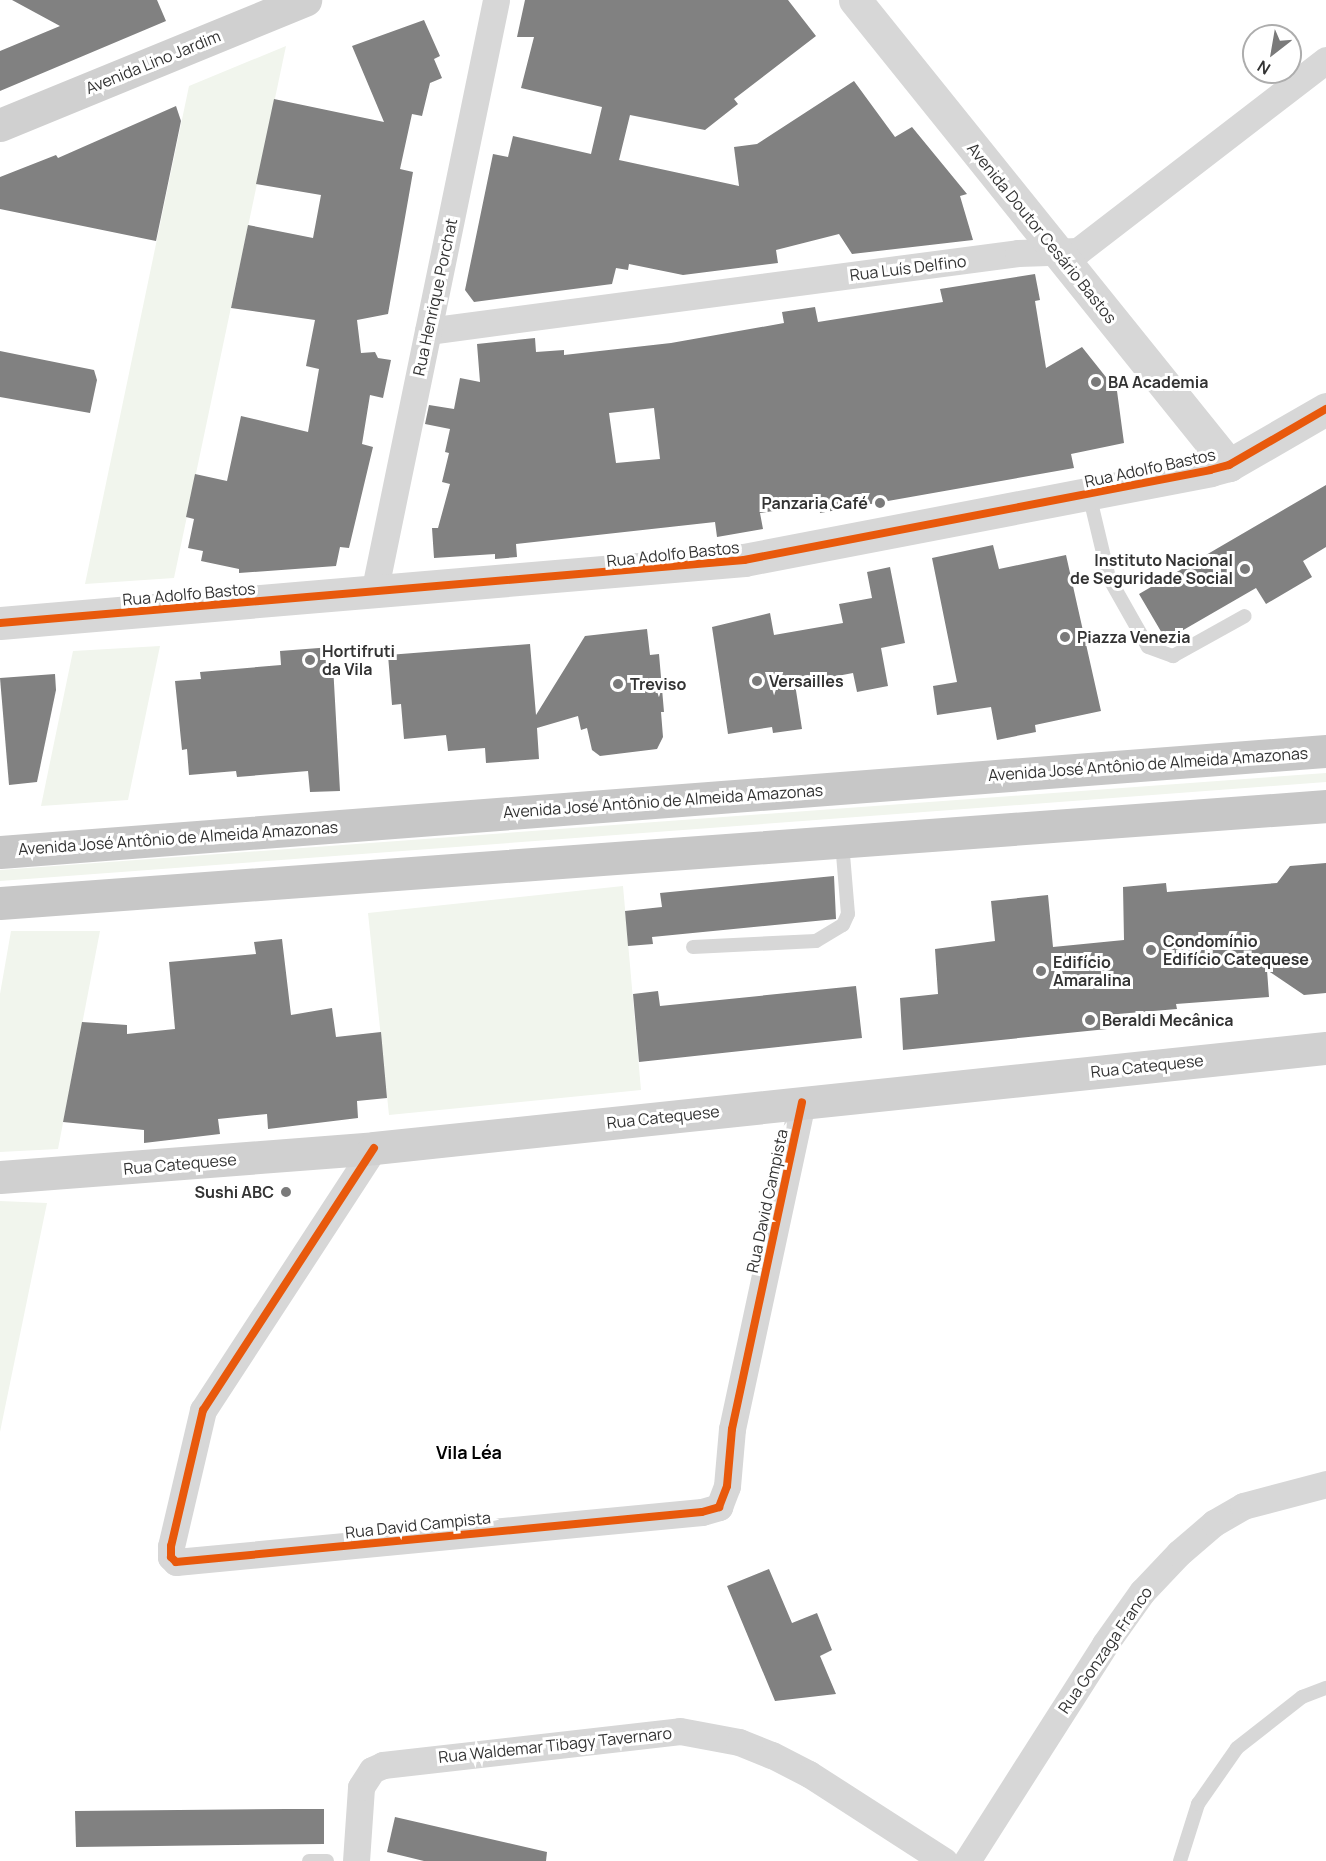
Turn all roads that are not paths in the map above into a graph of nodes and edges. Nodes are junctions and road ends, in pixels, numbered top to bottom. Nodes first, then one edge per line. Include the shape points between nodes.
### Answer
1 (305, 0) edge
2 (496, 0) edge
3 (855, 0) edge
4 (1326, 60) edge
5 (0, 125) edge
6 (1058, 253) junction
7 (428, 331) junction
8 (1326, 409) edge
9 (1228, 465) junction
10 (1089, 494) junction
11 (374, 593) junction
12 (1245, 616) dead end
13 (0, 623) edge
14 (1326, 751) edge
15 (1326, 806) edge
16 (842, 842) junction
17 (0, 852) edge
18 (0, 903) edge
19 (693, 947) dead end
20 (1326, 1048) edge
21 (802, 1102) junction
22 (374, 1148) junction
23 (0, 1177) edge
24 (1326, 1484) edge
25 (1326, 1688) edge
26 (309, 1861) edge
27 (327, 1861) edge
28 (356, 1861) edge
29 (944, 1861) edge
30 (967, 1861) edge
31 (1180, 1861) edge

1 - 5 main road, Avenida Lino Jardim
2 - 7 street, Rua Henrique Porchat
3 - 6 street, Avenida Doutor Cesário Bastos
4 - 6 street, Rua Luís Delfino via 1094,243 1078,251
6 - 7 street, Rua Luís Delfino via 1018,254
6 - 9 street, Avenida Doutor Cesário Bastos
7 - 11 street, Rua Henrique Porchat
8 - 9 street, Rua Adolfo Bastos
9 - 10 street, Rua Adolfo Bastos
10 - 11 street, Rua Adolfo Bastos via 744,561
10 - 12 lane via 1107,572 1148,647 1173,656
11 - 13 street, Rua Adolfo Bastos
14 - 17 highway, Avenida José Antônio de Almeida Amazonas
15 - 16 highway
16 - 18 highway
16 - 19 lane via 848,914 843,925 816,941
20 - 21 main road, Rua Catequese
21 - 22 main road, Rua Catequese
21 - 22 street, Rua David Campista via 732,1429 727,1486 719,1507 702,1512 176,1562 171,1557 171,1546 203,1410
22 - 23 main road, Rua Catequese
24 - 30 street, Rua Gonzaga Franco via 1243,1506 1214,1523 1179,1552 1142,1592 1105,1644
25 - 31 lane via 1302,1697 1236,1748 1198,1804
26 - 27 lane
28 - 29 street, Rua Waldemar Tibagy Tavernaro via 361,1786 372,1770 383,1765 680,1731 739,1742 772,1755 809,1774

